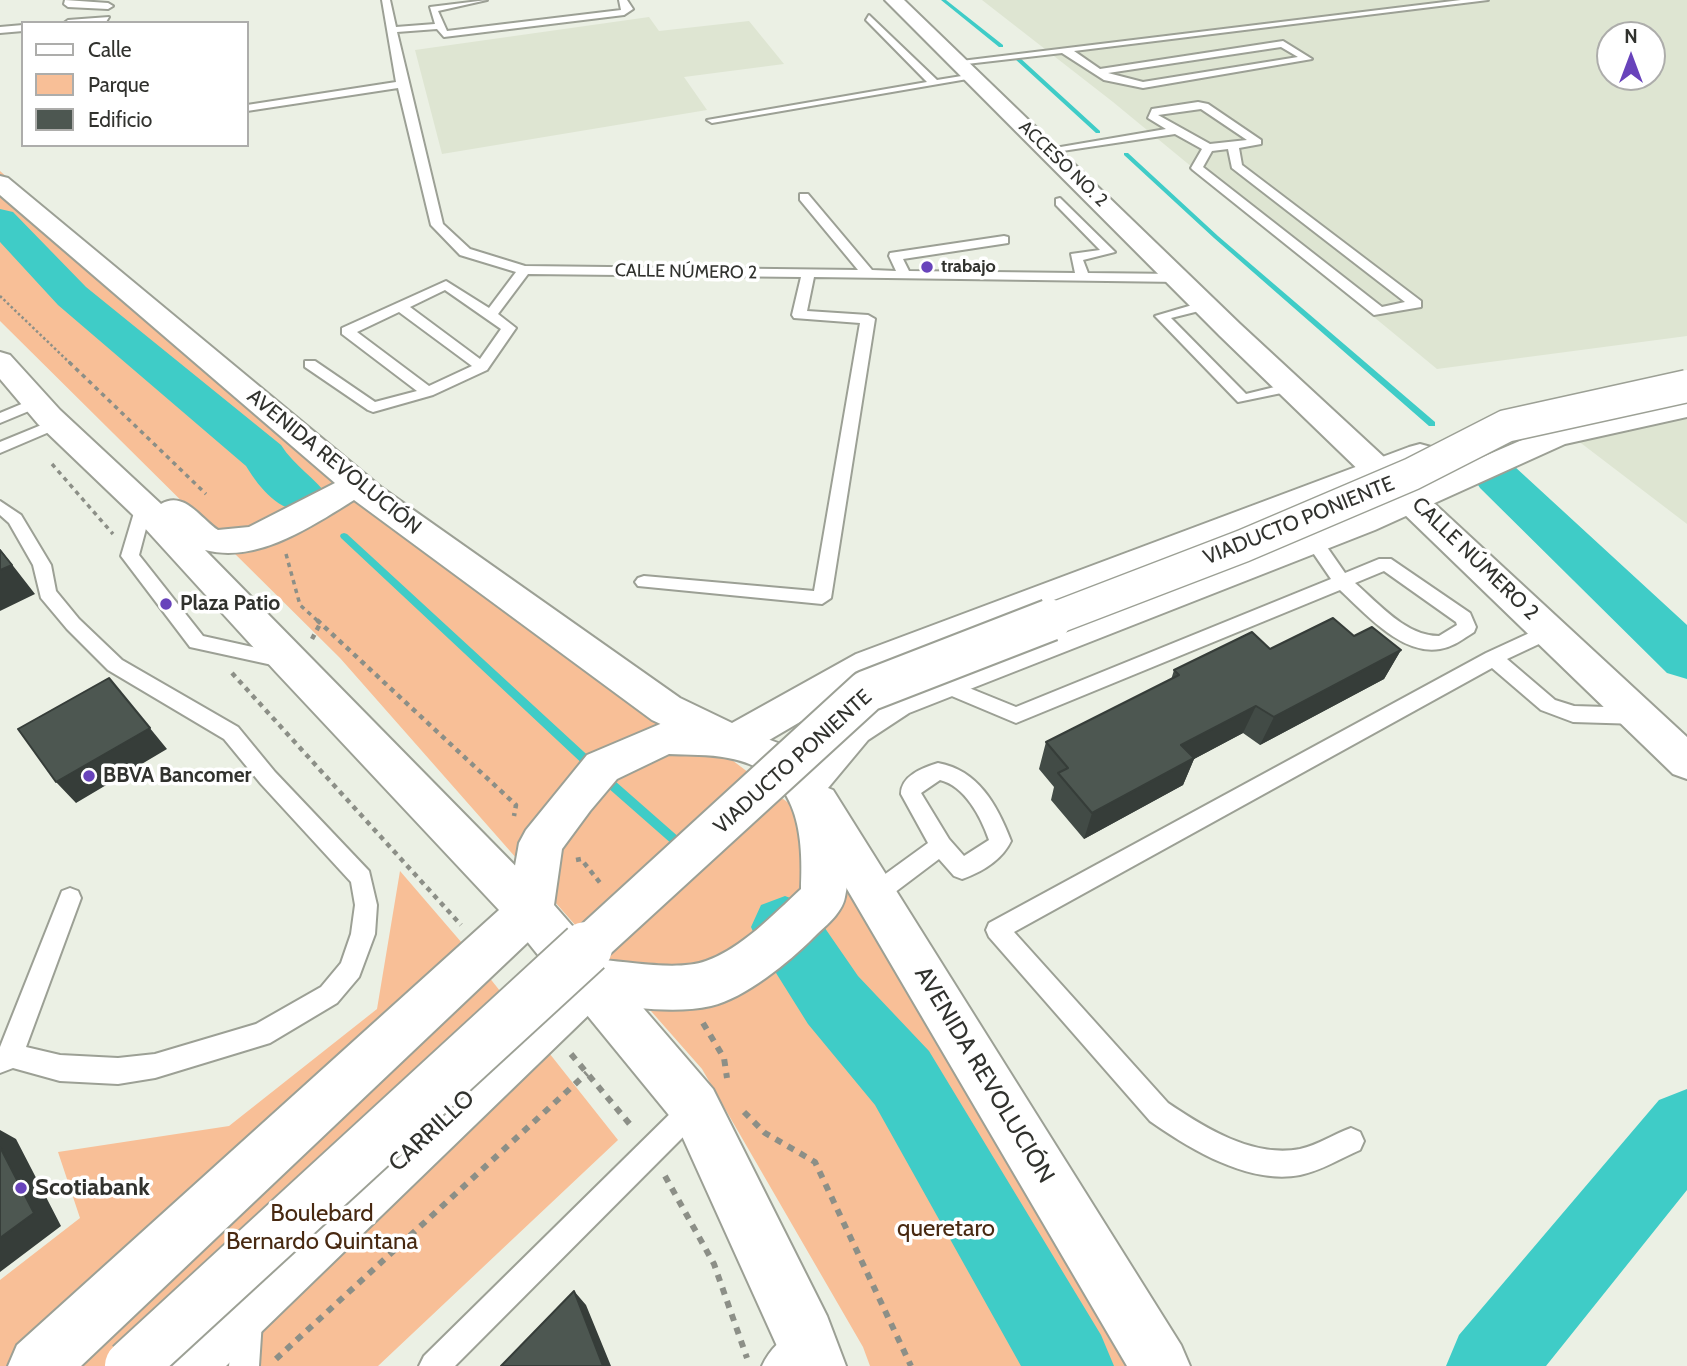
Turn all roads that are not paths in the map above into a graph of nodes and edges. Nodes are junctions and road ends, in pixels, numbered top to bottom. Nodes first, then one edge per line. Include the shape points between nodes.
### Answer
1 (69, 0) edge
2 (386, 0) edge
3 (482, 0) edge
4 (623, 0) edge
5 (894, 0) edge
6 (1484, 0) edge
7 (109, 3) edge
8 (869, 18) dead end
9 (105, 21) edge
10 (440, 26) junction
11 (21, 28) edge
12 (0, 30) edge
13 (393, 30) junction
14 (1065, 50) junction
15 (966, 70) junction
16 (1098, 72) junction
17 (402, 84) junction
18 (935, 84) junction
19 (248, 108) edge
20 (712, 120) dead end
21 (1173, 131) junction
22 (1233, 147) junction
23 (1208, 149) junction
24 (1049, 150) junction
25 (12, 192) edge
26 (804, 197) dead end
27 (1060, 202) dead end
28 (1004, 240) dead end
29 (524, 270) junction
30 (808, 273) junction
31 (868, 274) junction
32 (904, 274) junction
33 (1083, 276) junction
34 (1180, 278) junction
35 (1206, 305) junction
36 (400, 306) junction
37 (491, 314) junction
38 (1230, 330) joint
39 (0, 360) edge
40 (310, 364) dead end
41 (482, 367) junction
42 (1687, 378) edge
43 (1687, 386) edge
44 (1291, 387) junction
45 (428, 392) junction
46 (1687, 408) edge
47 (46, 413) junction
48 (0, 418) edge
49 (0, 448) edge
50 (1389, 467) junction
51 (106, 472) junction
52 (349, 489) junction
53 (1411, 499) junction
54 (144, 506) junction
55 (7, 513) edge
56 (1314, 541) junction
57 (644, 582) dead end
58 (1342, 582) junction
59 (1549, 631) junction
60 (1493, 658) junction
61 (288, 661) junction
62 (942, 684) junction
63 (1639, 716) junction
64 (733, 742) junction
65 (1687, 762) edge
66 (806, 784) junction
67 (941, 846) junction
68 (874, 895) junction
69 (70, 898) dead end
70 (530, 911) junction
71 (590, 982) junction
72 (6, 1058) edge
73 (721, 1100) junction
74 (1351, 1141) dead end
75 (250, 1303) junction
76 (799, 1356) edge
77 (38, 1366) edge
78 (131, 1366) edge
79 (183, 1366) edge
80 (244, 1366) edge
81 (434, 1366) edge
82 (1160, 1366) edge

1 - 7 lane via 68,4
2 - 13 lane, CALLE NÚMERO 2
3 - 10 lane via 436,6 434,15
4 - 10 lane via 628,9 624,12 453,36 444,34
5 - 15 main road, ACCESO NO. 2
6 - 14 lane
7 - 9 lane
8 - 18 lane
10 - 13 lane
11 - 12 lane
13 - 17 lane, CALLE NÚMERO 2
14 - 15 lane
14 - 16 lane
15 - 18 lane
15 - 24 main road, ACCESO NO. 2
16 - 16 lane via 1119,82 1143,85 1307,59 1283,44
17 - 19 lane
17 - 29 lane, CALLE NÚMERO 2 via 437,225 465,252
18 - 20 lane
21 - 22 lane via 1151,113 1198,105 1257,142
21 - 23 lane
21 - 24 lane
22 - 23 lane
22 - 23 lane via 1236,166 1416,304 1379,313 1197,168
24 - 34 main road, ACCESO NO. 2
25 - 52 main road, AVENIDA REVOLUCIÓN
26 - 31 lane
27 - 33 lane via 1110,252 1076,257
28 - 32 lane via 895,256
29 - 30 lane, CALLE NÚMERO 2
29 - 37 lane
30 - 31 lane, CALLE NÚMERO 2
30 - 57 lane via 799,315 868,319 822,598
31 - 32 lane, CALLE NÚMERO 2
32 - 33 lane, CALLE NÚMERO 2
33 - 34 lane, CALLE NÚMERO 2
34 - 35 main road, ACCESO NO. 2
35 - 38 main road, ACCESO NO. 2
35 - 44 lane via 1163,316 1243,399
36 - 37 lane via 446,285
36 - 41 lane
36 - 45 lane via 347,331
37 - 41 lane via 509,328
38 - 44 main road, CALLE NÚMERO 2
39 - 47 main road
40 - 45 lane via 373,407
41 - 45 lane
42 - 50 main road via 1483,426
43 - 78 main road, VIADUCTO PONIENTE, bridge via 1506,426 1412,474 1243,546 867,691
44 - 50 main road, CALLE NÚMERO 2
46 - 53 main road via 1556,437
47 - 48 lane
47 - 49 lane via 28,436
47 - 51 main road
50 - 53 main road, CALLE NÚMERO 2
50 - 64 main road via 869,664
51 - 52 main road via 142,477 208,540 228,543 271,531
51 - 54 main road
52 - 64 main road, AVENIDA REVOLUCIÓN via 666,709
53 - 56 main road
53 - 59 main road, CALLE NÚMERO 2
54 - 61 main road
54 - 61 lane via 130,556 198,642
55 - 72 lane via 41,565 47,593 73,624 115,665 231,733 361,878 366,905 363,934 351,969 329,995 261,1035 155,1066 118,1071 60,1069
56 - 58 lane
56 - 62 main road
58 - 58 lane via 1408,637 1441,643 1467,627 1453,609 1385,563
58 - 62 lane via 1016,715
59 - 60 lane
59 - 63 main road, CALLE NÚMERO 2
60 - 63 lane via 1548,705 1573,714
60 - 74 lane via 997,930 1159,1112 1190,1134 1269,1163 1299,1162
61 - 70 main road
62 - 66 main road via 895,702 855,729
63 - 65 main road, CALLE NÚMERO 2
64 - 66 main road, AVENIDA REVOLUCIÓN via 780,761
64 - 70 main road via 666,738 601,767 541,843
66 - 68 main road, AVENIDA REVOLUCIÓN
66 - 71 main road via 825,849 823,897 775,945 713,983
67 - 67 lane via 913,801 911,786 938,771 950,771 960,777 995,826 1000,841 993,851 962,869
67 - 68 lane
68 - 82 main road, AVENIDA REVOLUCIÓN
69 - 72 lane
70 - 71 main road
70 - 77 main road
71 - 73 main road
71 - 75 main road, CARRILLO
73 - 76 main road
73 - 81 lane via 650,1154
75 - 79 main road, CARRILLO
75 - 80 lane

